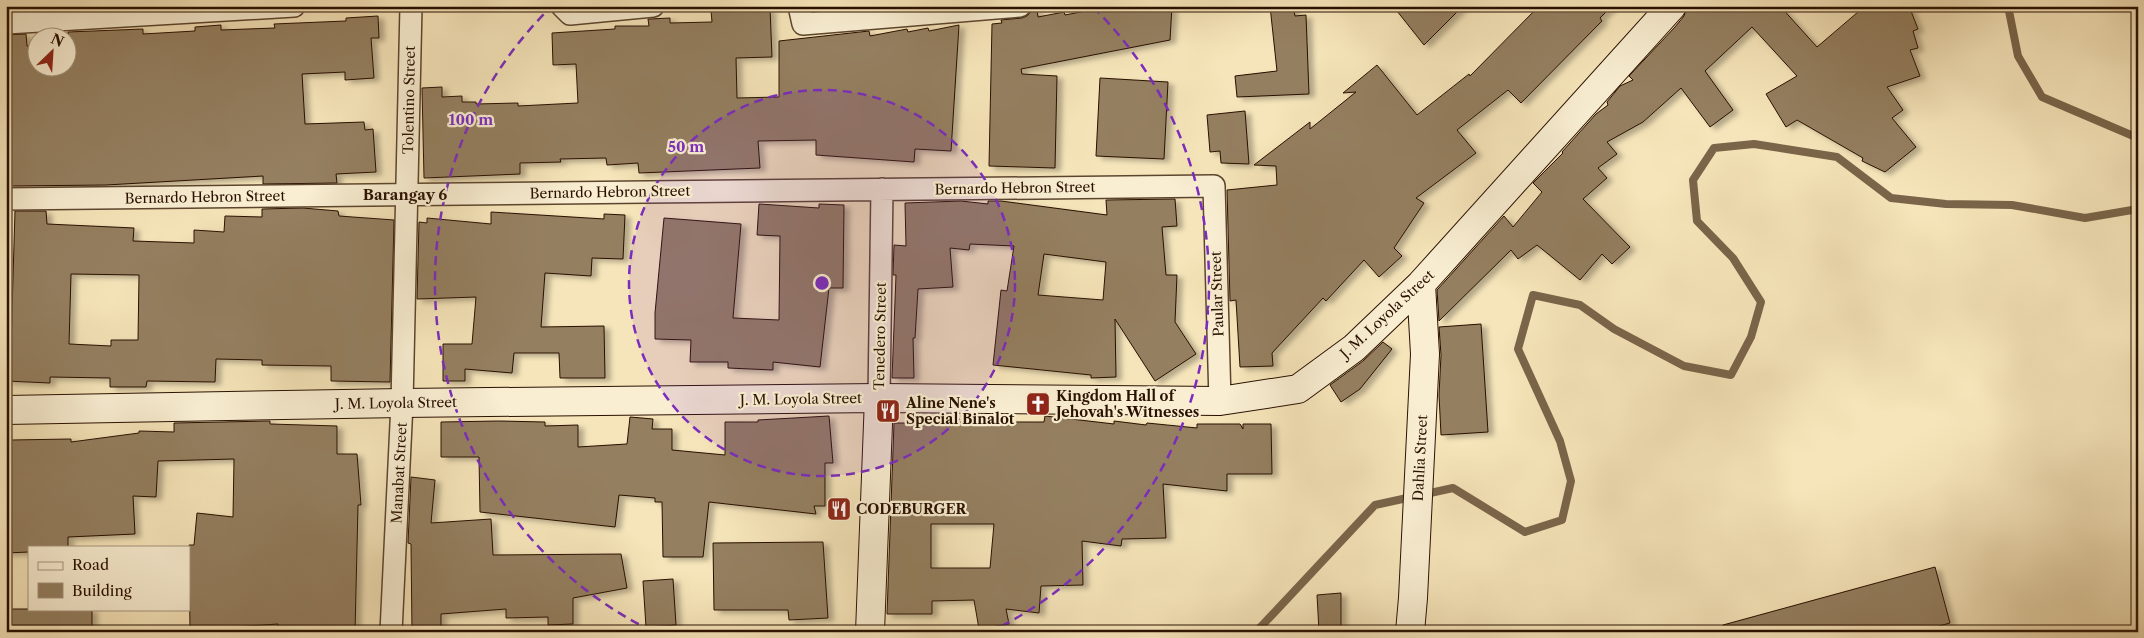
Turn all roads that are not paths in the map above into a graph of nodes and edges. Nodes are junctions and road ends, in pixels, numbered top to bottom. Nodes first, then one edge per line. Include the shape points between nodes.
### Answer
1 (294, 6) edge
2 (410, 6) edge
3 (562, 6) edge
4 (653, 6) edge
5 (799, 6) edge
6 (1020, 6) edge
7 (1672, 6) edge
8 (6, 23) edge
9 (1214, 186) joint
10 (882, 190) junction
11 (406, 194) junction
12 (6, 199) edge
13 (1421, 284) junction
14 (879, 398) junction
15 (1220, 401) junction
16 (402, 403) junction
17 (6, 410) edge
18 (391, 632) edge
19 (870, 632) edge
20 (1410, 632) edge

1 - 8 street
2 - 11 street, Tolentino Street
3 - 4 street via 570,14
5 - 6 street via 803,24
7 - 13 main road, J. M. Loyola Street
9 - 10 street, Bernardo Hebron Street
9 - 15 street, Paular Street
10 - 11 street, Bernardo Hebron Street
10 - 14 street, Tenedero Street
11 - 12 street, Bernardo Hebron Street
11 - 16 street, Manabat Street
13 - 15 main road, J. M. Loyola Street via 1354,348 1298,389
13 - 20 main road, Dahlia Street via 1426,354
14 - 15 main road, J. M. Loyola Street
14 - 16 main road, J. M. Loyola Street
14 - 19 main road, Tenedero Street
16 - 17 main road, J. M. Loyola Street
16 - 18 street, Manabat Street

